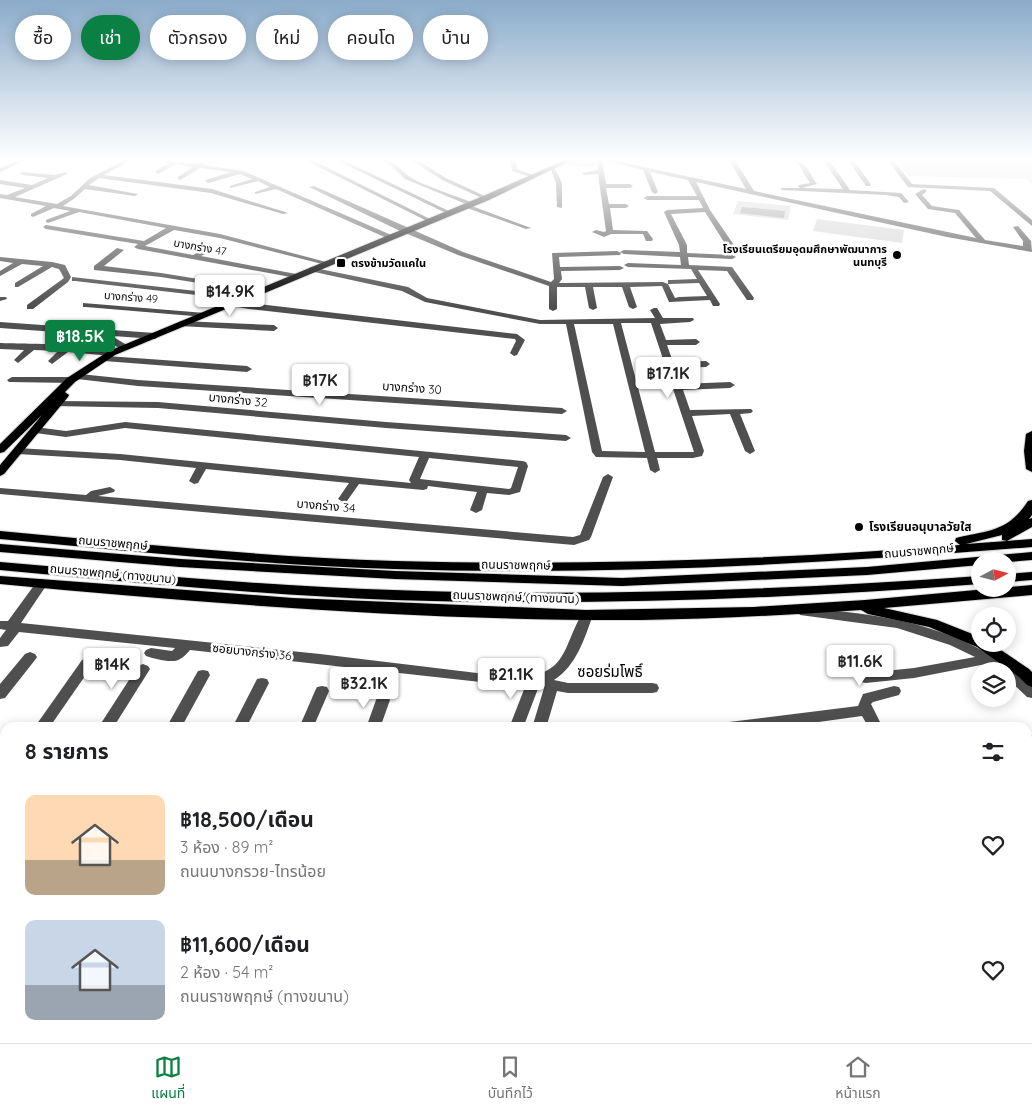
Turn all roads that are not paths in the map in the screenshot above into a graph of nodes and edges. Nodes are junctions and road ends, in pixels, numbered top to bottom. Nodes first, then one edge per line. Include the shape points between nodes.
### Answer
1 (49, 209) edge
2 (71, 209) edge
3 (271, 209) edge
4 (327, 209) edge
5 (358, 209) edge
6 (406, 209) edge
7 (441, 209) edge
8 (460, 209) edge
9 (478, 209) edge
10 (606, 209) edge
11 (826, 209) edge
12 (931, 209) edge
13 (1014, 209) edge
14 (79, 210) junction
15 (707, 210) joint
16 (953, 210) joint
17 (285, 213) dead end
18 (450, 213) junction
19 (149, 214) dead end
20 (33, 215) dead end
21 (136, 221) junction
22 (431, 221) junction
23 (1032, 224) edge
24 (1016, 227) dead end
25 (172, 228) junction
26 (528, 228) dead end
27 (406, 231) junction
28 (596, 232) dead end
29 (610, 232) junction
30 (392, 237) junction
31 (649, 239) dead end
32 (983, 242) junction
33 (144, 243) junction
34 (180, 244) dead end
35 (209, 249) dead end
36 (120, 250) dead end
37 (1030, 250) edge
38 (167, 252) junction
39 (237, 255) dead end
40 (685, 255) junction
41 (196, 257) junction
42 (0, 259) edge
43 (21, 261) junction
44 (225, 262) junction
45 (326, 263) junction
46 (52, 264) junction
47 (628, 265) dead end
48 (689, 267) junction
49 (620, 268) dead end
50 (312, 269) junction
51 (556, 269) junction
52 (644, 269) dead end
53 (0, 274) edge
54 (296, 276) junction
55 (69, 279) junction
56 (702, 281) junction
57 (671, 282) dead end
58 (625, 284) junction
59 (650, 284) junction
60 (553, 285) junction
61 (589, 285) junction
62 (18, 286) dead end
63 (260, 291) junction
64 (216, 297) junction
65 (245, 297) junction
66 (750, 298) dead end
67 (167, 302) dead end
68 (267, 302) dead end
69 (229, 304) junction
70 (86, 305) dead end
71 (30, 307) dead end
72 (112, 307) junction
73 (593, 308) dead end
74 (632, 308) dead end
75 (553, 309) dead end
76 (158, 310) junction
77 (654, 310) dead end
78 (104, 315) dead end
79 (205, 315) junction
80 (690, 320) dead end
81 (658, 322) junction
82 (135, 323) dead end
83 (570, 323) junction
84 (617, 323) junction
85 (182, 324) junction
86 (0, 325) edge
87 (274, 328) dead end
88 (124, 333) junction
89 (155, 336) junction
90 (114, 341) dead end
91 (142, 341) junction
92 (696, 342) dead end
93 (661, 343) junction
94 (0, 346) edge
95 (32, 347) junction
96 (124, 347) junction
97 (66, 349) junction
98 (514, 353) dead end
99 (110, 356) junction
100 (240, 358) dead end
101 (18, 360) dead end
102 (52, 361) dead end
103 (706, 364) dead end
104 (669, 365) junction
105 (234, 367) junction
106 (248, 368) dead end
107 (12, 380) dead end
108 (73, 380) junction
109 (730, 385) dead end
110 (676, 387) junction
111 (56, 404) junction
112 (40, 410) junction
113 (562, 411) dead end
114 (748, 411) dead end
115 (734, 412) junction
116 (685, 413) junction
117 (32, 434) junction
118 (1032, 434) edge
119 (566, 438) dead end
120 (0, 439) edge
121 (0, 450) edge
122 (17, 451) junction
123 (750, 451) dead end
124 (425, 454) junction
125 (0, 456) edge
126 (651, 456) junction
127 (203, 465) junction
128 (1032, 469) edge
129 (655, 470) dead end
130 (0, 472) edge
131 (608, 477) dead end
132 (194, 481) dead end
133 (356, 481) junction
134 (430, 488) dead end
135 (483, 489) junction
136 (110, 490) dead end
137 (0, 491) edge
138 (88, 499) junction
139 (343, 499) dead end
140 (1032, 504) edge
141 (476, 510) dead end
142 (1032, 522) edge
143 (0, 536) edge
144 (1032, 543) edge
145 (0, 548) edge
146 (963, 548) junction
147 (913, 552) junction
148 (1032, 556) edge
149 (272, 558) junction
150 (180, 563) junction
151 (0, 566) edge
152 (1032, 576) edge
153 (1016, 577) edge
154 (0, 580) edge
155 (971, 581) edge
156 (42, 583) junction
157 (1032, 590) edge
158 (391, 595) junction
159 (853, 606) junction
160 (782, 610) junction
161 (508, 612) junction
162 (587, 614) junction
163 (9, 626) edge
164 (971, 639) edge
165 (4, 642) dead end
166 (187, 645) junction
167 (994, 652) edge
168 (152, 653) dead end
169 (30, 657) dead end
170 (989, 659) junction
171 (87, 663) dead end
172 (143, 669) dead end
173 (203, 675) dead end
174 (866, 678) dead end
175 (1032, 681) edge
176 (536, 682) junction
177 (262, 683) dead end
178 (552, 685) junction
179 (652, 688) dead end
180 (322, 691) dead end
181 (894, 691) dead end
182 (1032, 693) edge
183 (0, 694) edge
184 (383, 700) dead end
185 (866, 710) junction
186 (45, 722) edge
187 (109, 722) edge
188 (176, 722) edge
189 (242, 722) edge
190 (309, 722) edge
191 (375, 722) edge
192 (519, 722) edge
193 (541, 722) edge
194 (775, 722) edge
195 (873, 722) edge

1 - 20 street
2 - 14 street
3 - 17 street
4 - 30 street
5 - 27 street
6 - 22 street
7 - 18 street
8 - 18 main road
9 - 26 street
10 - 29 street
11 - 32 street
12 - 16 street
13 - 23 street
14 - 21 street
14 - 33 street via 48,224
15 - 40 street via 667,212 684,245
15 - 40 street via 732,252
16 - 32 street via 972,226
18 - 22 main road
19 - 21 street
21 - 25 street
22 - 27 main road
24 - 37 street
25 - 33 street, บางกร่าง 47
25 - 45 street via 239,240
27 - 30 main road
27 - 60 street via 468,257
28 - 29 street via 604,235
29 - 31 street via 645,232
30 - 45 main road
32 - 37 street
33 - 38 street, บางกร่าง 47 via 138,247
34 - 38 street
35 - 41 street
36 - 63 street via 97,268
38 - 41 street, บางกร่าง 47
39 - 44 street
40 - 48 street
40 - 51 street via 557,254 554,256
41 - 44 street, บางกร่าง 47
42 - 43 street
43 - 46 street
43 - 53 street
44 - 54 street, บางกร่าง 47
45 - 50 main road
46 - 55 street via 62,267
46 - 62 street
47 - 48 street
48 - 56 street
48 - 66 street via 729,269
49 - 51 street
50 - 54 main road
50 - 83 street via 405,288 425,300 540,322
51 - 60 street via 558,279
52 - 59 street
54 - 63 main road
55 - 64 street
55 - 71 street
56 - 57 street
56 - 59 street via 714,301 676,300 666,284
58 - 59 street
58 - 61 street
58 - 74 street
60 - 61 street
60 - 75 street
61 - 73 street
63 - 65 main road
64 - 65 street
64 - 69 street
65 - 68 street
65 - 69 main road
67 - 76 street
69 - 79 main road
69 - 98 street via 517,337 521,340
70 - 72 street, บางกร่าง 49
72 - 76 street, บางกร่าง 49
72 - 78 street
76 - 79 street, บางกร่าง 49
77 - 81 street
79 - 85 main road
80 - 81 street
81 - 84 street
81 - 93 street
82 - 88 street
83 - 84 street
83 - 126 street via 597,452 606,457
84 - 126 street
85 - 87 street
85 - 89 main road
86 - 88 street
88 - 89 street
89 - 91 main road
90 - 96 street
91 - 96 main road
91 - 99 main road
92 - 93 street
93 - 104 street
94 - 95 street
95 - 97 street
95 - 101 street
96 - 99 main road
97 - 99 street
97 - 102 street
99 - 105 street
99 - 108 main road
100 - 105 street
103 - 104 street
104 - 110 street
105 - 106 street
107 - 108 street, บางกร่าง 30
108 - 111 main road
108 - 112 main road
108 - 113 street, บางกร่าง 30
108 - 120 main road via 41,400
109 - 110 street
110 - 116 street
111 - 117 main road
111 - 119 street, บางกร่าง 32 via 158,405
112 - 121 main road
112 - 125 main road
114 - 115 street
115 - 116 street
115 - 123 street
116 - 126 street via 698,454
117 - 122 main road
117 - 124 street via 66,434 120,425
118 - 128 main road
122 - 127 street
122 - 130 main road
124 - 135 street via 414,480
124 - 135 street via 523,465 515,492
126 - 129 street
127 - 132 street
127 - 133 street
131 - 138 street, บางกร่าง 34 via 585,537 574,541
133 - 134 street
133 - 139 street
135 - 141 street
136 - 138 street via 95,493
137 - 138 street, บางกร่าง 34
140 - 147 main road via 1017,523 1000,533
142 - 146 main road via 1011,536
143 - 149 main road
144 - 146 main road
145 - 150 main road, ถนนราชพฤกษ์
146 - 147 main road
147 - 149 main road via 660,566 393,565
148 - 150 main road, ถนนราชพฤกษ์ via 867,571 622,582 492,580
149 - 150 main road
151 - 158 main road via 261,588
152 - 153 main road
154 - 156 main road, ถนนราชพฤกษ์ (ทางขนาน)
155 - 158 main road via 736,596
156 - 161 main road, ถนนราชพฤกษ์ (ทางขนาน) via 264,601
156 - 163 street
157 - 159 main road, ถนนราชพฤกษ์ (ทางขนาน)
158 - 161 main road
159 - 160 main road, ถนนราชพฤกษ์ (ทางขนาน)
159 - 164 main road via 932,623
160 - 162 main road, ถนนราชพฤกษ์ (ทางขนาน)
160 - 170 street via 858,616 928,630
161 - 162 main road, ถนนราชพฤกษ์ (ทางขนาน)
162 - 176 street via 572,652 560,671
163 - 165 street
163 - 166 street, ซอยบางกร่าง 36
166 - 168 street via 175,656
166 - 176 street, ซอยบางกร่าง 36 via 518,683
167 - 175 main road
169 - 183 street
170 - 174 street
170 - 182 street
171 - 186 street
172 - 187 street
173 - 188 street
176 - 178 street, ซอยร่มโพธิ์
176 - 192 street
177 - 189 street
178 - 179 street, ซอยร่มโพธิ์ via 586,689
178 - 193 street
180 - 190 street
181 - 185 street via 868,698 864,704
184 - 191 street
185 - 194 street
185 - 195 street

